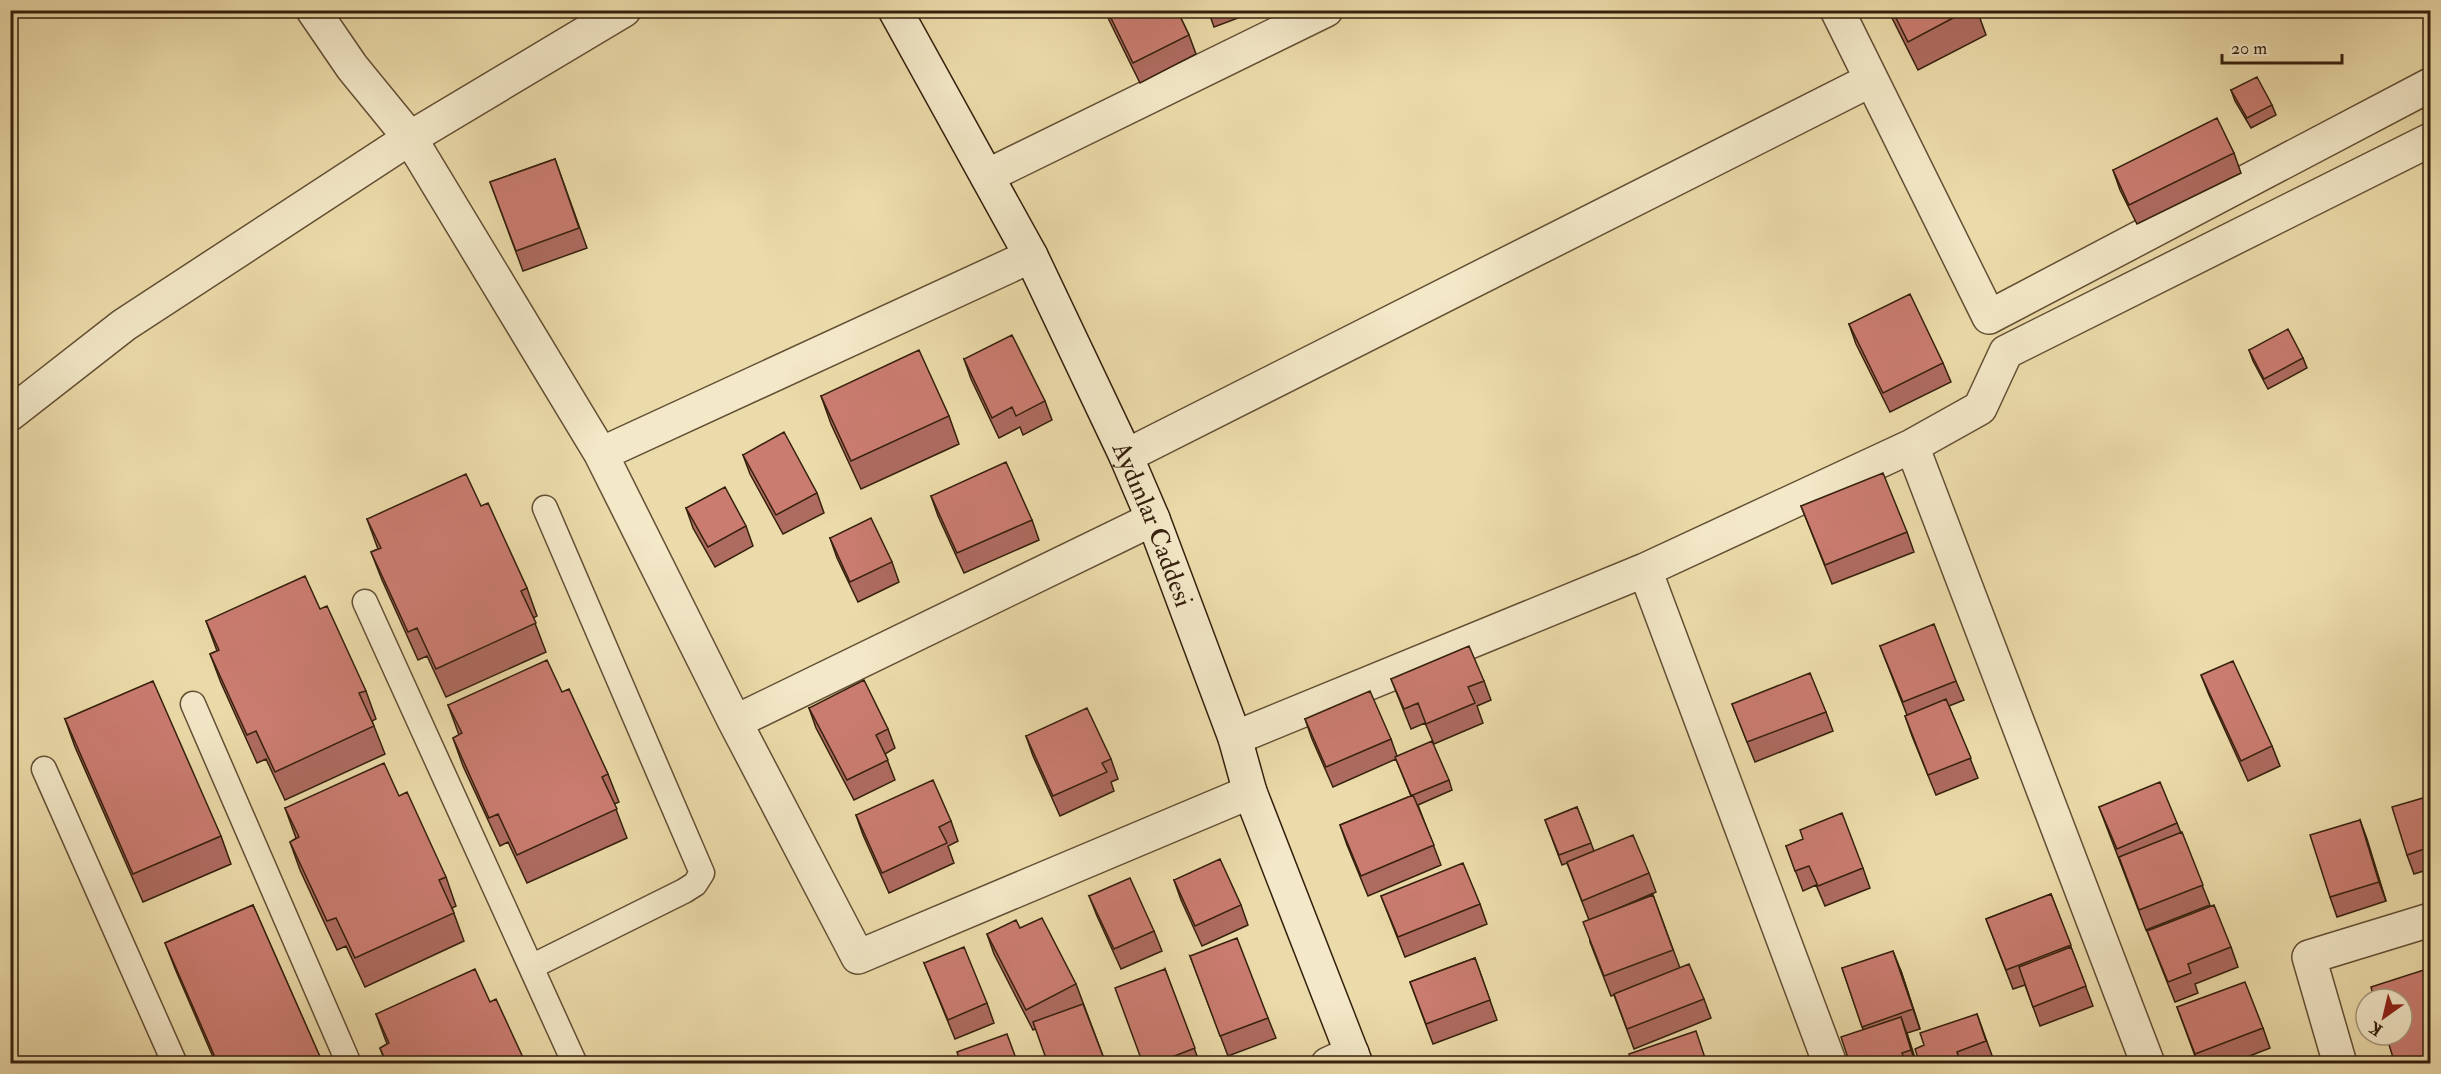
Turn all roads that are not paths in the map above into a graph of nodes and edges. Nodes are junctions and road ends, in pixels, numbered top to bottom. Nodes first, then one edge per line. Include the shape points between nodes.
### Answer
1 (313, 10) edge
2 (624, 10) edge
3 (895, 10) edge
4 (1326, 10) edge
5 (1837, 10) edge
6 (1871, 80) junction
7 (2430, 85) edge
8 (410, 138) junction
9 (2430, 140) edge
10 (987, 176) junction
11 (1031, 256) junction
12 (10, 414) edge
13 (1912, 446) junction
14 (601, 454) junction
15 (1126, 456) junction
16 (545, 508) dead end
17 (1153, 519) junction
18 (1645, 570) junction
19 (365, 602) dead end
20 (193, 704) dead end
21 (735, 722) junction
22 (1234, 738) junction
23 (44, 769) dead end
24 (1250, 792) junction
25 (2430, 920) edge
26 (531, 967) junction
27 (1346, 1060) edge
28 (175, 1064) edge
29 (349, 1064) edge
30 (575, 1064) edge
31 (1830, 1064) edge
32 (2148, 1064) edge
33 (2340, 1064) edge

1 - 8 street via 352,67
2 - 8 street
3 - 10 street, Aydınlar Caddesi
4 - 10 street
5 - 6 street
6 - 7 street via 1989,317
6 - 15 street
8 - 12 street via 124,326
8 - 14 street
9 - 13 street via 2006,352 1980,408
10 - 11 street, Aydınlar Caddesi
11 - 14 street
11 - 15 street, Aydınlar Caddesi
13 - 18 street
13 - 32 street
14 - 21 street
15 - 17 street, Aydınlar Caddesi
16 - 26 lane via 702,873 684,891
17 - 21 street
17 - 22 street, Aydınlar Caddesi
18 - 22 street
18 - 31 street
19 - 26 lane
20 - 29 lane
21 - 24 street via 858,957
22 - 24 street, Aydınlar Caddesi
23 - 28 lane
24 - 27 street, Aydınlar Caddesi
25 - 33 street via 2309,957
26 - 30 lane

